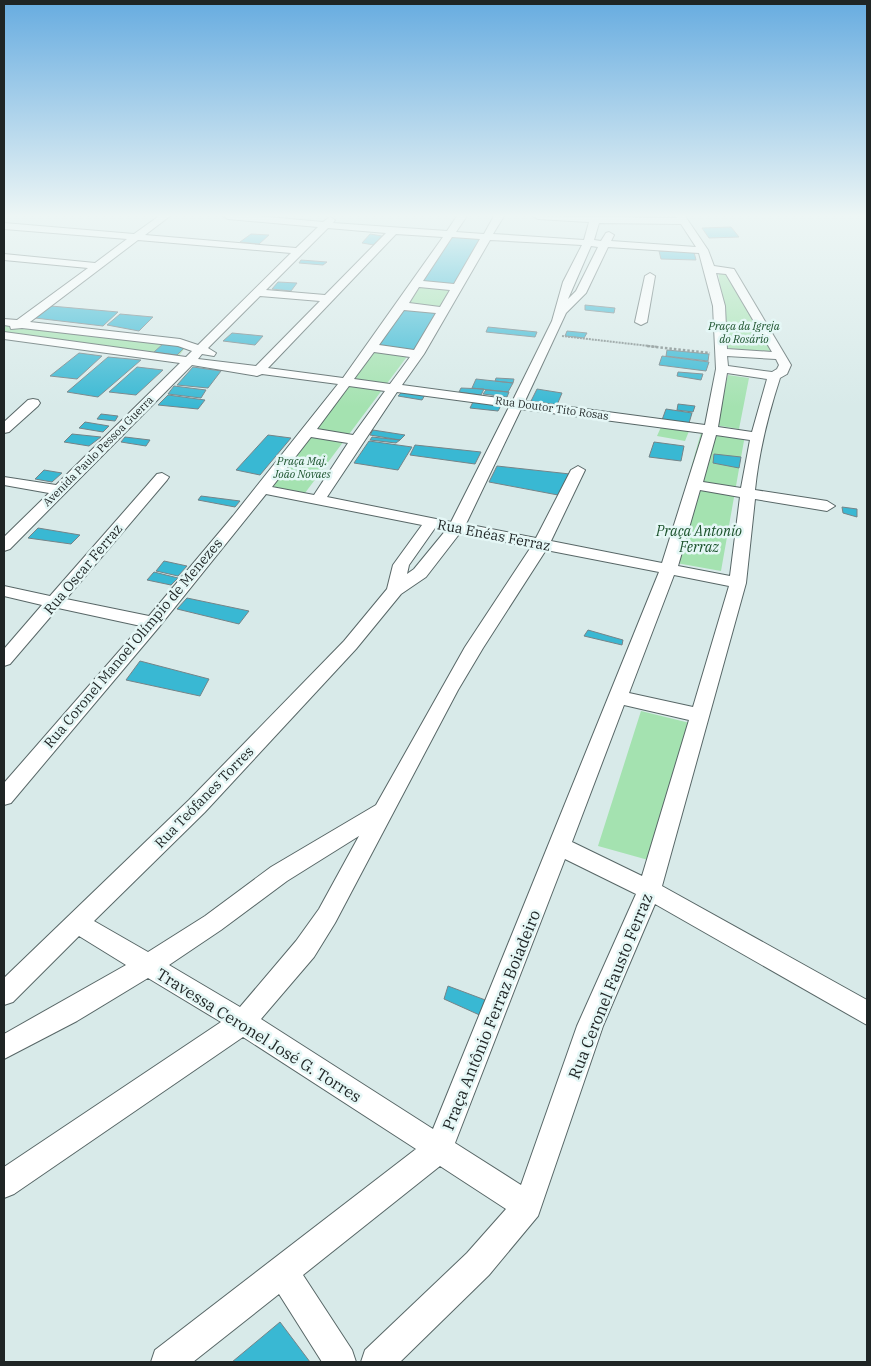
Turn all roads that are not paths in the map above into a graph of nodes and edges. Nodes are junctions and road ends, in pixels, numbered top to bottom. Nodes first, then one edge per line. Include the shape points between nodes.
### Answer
1 (79, 280) edge
2 (269, 280) edge
3 (348, 280) edge
4 (421, 280) edge
5 (462, 280) edge
6 (569, 280) edge
7 (587, 280) edge
8 (649, 280) edge
9 (713, 280) edge
10 (735, 280) edge
11 (418, 284) junction
12 (457, 288) junction
13 (256, 292) junction
14 (330, 299) junction
15 (402, 306) junction
16 (719, 306) junction
17 (753, 308) junction
18 (444, 310) junction
19 (563, 310) junction
20 (4, 322) edge
21 (641, 322) dead end
22 (19, 324) junction
23 (4, 335) edge
24 (371, 348) junction
25 (418, 354) junction
26 (723, 354) junction
27 (192, 355) junction
28 (780, 356) junction
29 (722, 369) junction
30 (259, 371) junction
31 (774, 376) junction
32 (346, 382) junction
33 (393, 389) junction
34 (33, 403) dead end
35 (518, 403) junction
36 (4, 429) edge
37 (711, 430) junction
38 (308, 432) junction
39 (758, 437) junction
40 (357, 440) junction
41 (578, 470) dead end
42 (162, 477) dead end
43 (4, 481) edge
44 (694, 485) junction
45 (262, 489) junction
46 (59, 490) junction
47 (749, 494) junction
48 (319, 498) junction
49 (827, 506) dead end
50 (431, 523) junction
51 (456, 528) junction
52 (542, 544) junction
53 (4, 546) edge
54 (669, 568) junction
55 (738, 583) junction
56 (395, 590) junction
57 (4, 591) edge
58 (57, 601) junction
59 (152, 623) junction
60 (4, 660) edge
61 (617, 697) junction
62 (701, 716) junction
63 (4, 797) edge
64 (383, 811) junction
65 (560, 846) junction
66 (649, 890) junction
67 (77, 923) junction
68 (147, 966) junction
69 (4, 994) edge
70 (867, 1012) edge
71 (243, 1022) junction
72 (4, 1047) edge
73 (439, 1149) junction
74 (4, 1184) edge
75 (528, 1206) junction
76 (283, 1271) junction
77 (167, 1362) edge
78 (340, 1362) edge
79 (377, 1362) edge

1 - 22 street
2 - 13 street, Avenida Paulo Pessoa Guerra
3 - 14 street
4 - 11 street, Rua Coronel Manoel Olímpio de Menezes
5 - 12 street
6 - 19 street via 564,292
7 - 19 street via 580,293
8 - 21 street
9 - 16 street, Praça Antônio Ferraz Boiadeiro
10 - 17 street
11 - 12 street
11 - 15 street, Rua Coronel Manoel Olímpio de Menezes
12 - 18 street
13 - 14 street
13 - 27 street, Avenida Paulo Pessoa Guerra
14 - 30 street
15 - 18 street
15 - 24 street, Rua Coronel Manoel Olímpio de Menezes
16 - 17 street
16 - 26 street, Praça Antônio Ferraz Boiadeiro
17 - 28 street
18 - 25 street
19 - 35 street
20 - 22 street
22 - 23 street
22 - 27 street via 180,343
23 - 27 street
24 - 25 street
24 - 32 street, Rua Coronel Manoel Olímpio de Menezes
25 - 33 street
26 - 28 street
26 - 29 street, Praça Antônio Ferraz Boiadeiro
27 - 30 street
27 - 30 street
27 - 46 street, Avenida Paulo Pessoa Guerra
28 - 31 street via 784,369
29 - 31 street
29 - 37 street, Praça Antônio Ferraz Boiadeiro
30 - 32 street, Rua Doutor Tito Rosas
31 - 39 street
32 - 33 street, Rua Doutor Tito Rosas
32 - 38 street, Rua Coronel Manoel Olímpio de Menezes
33 - 35 street, Rua Doutor Tito Rosas
33 - 40 street
34 - 36 street
35 - 37 street, Rua Doutor Tito Rosas
35 - 51 street
37 - 39 street, Rua Doutor Tito Rosas
37 - 44 street, Praça Antônio Ferraz Boiadeiro
38 - 40 street
38 - 45 street, Rua Coronel Manoel Olímpio de Menezes
39 - 47 street via 751,463
40 - 48 street
41 - 52 street
42 - 58 street, Rua Oscar Ferraz
43 - 46 street
44 - 47 street
44 - 54 street, Praça Antônio Ferraz Boiadeiro
45 - 48 street, Rua Enéas Ferraz
45 - 59 street, Rua Coronel Manoel Olímpio de Menezes
46 - 53 street, Avenida Paulo Pessoa Guerra
47 - 49 street
47 - 55 street
48 - 50 street, Rua Enéas Ferraz
50 - 51 street, Rua Enéas Ferraz
50 - 56 street via 401,565
51 - 52 street, Rua Enéas Ferraz
51 - 56 street via 420,573
52 - 54 street, Rua Enéas Ferraz
52 - 64 street via 474,647
54 - 55 street, Rua Enéas Ferraz
54 - 61 street, Praça Antônio Ferraz Boiadeiro
55 - 62 street, Rua Ceronel Fausto Ferraz
56 - 67 street, Rua Teófanes Torres via 350,645 197,806
57 - 58 street
58 - 59 street
58 - 60 street, Rua Oscar Ferraz
59 - 63 street, Rua Coronel Manoel Olímpio de Menezes
61 - 62 street
61 - 65 street, Praça Antônio Ferraz Boiadeiro
62 - 66 street, Rua Ceronel Fausto Ferraz
64 - 68 street via 279,874
64 - 71 street via 327,916 305,949
65 - 66 street
65 - 73 street, Praça Antônio Ferraz Boiadeiro
66 - 70 street
66 - 75 street, Rua Ceronel Fausto Ferraz via 590,1026
67 - 68 street, Travessa Ceronel José G. Torres
67 - 69 street, Rua Teófanes Torres
68 - 71 street, Travessa Ceronel José G. Torres
68 - 72 street
71 - 73 street, Travessa Ceronel José G. Torres
71 - 74 street
73 - 75 street, Travessa Ceronel José G. Torres
73 - 76 street
75 - 79 street, Rua Ceronel Fausto Ferraz via 478,1264
76 - 77 street
76 - 78 street

